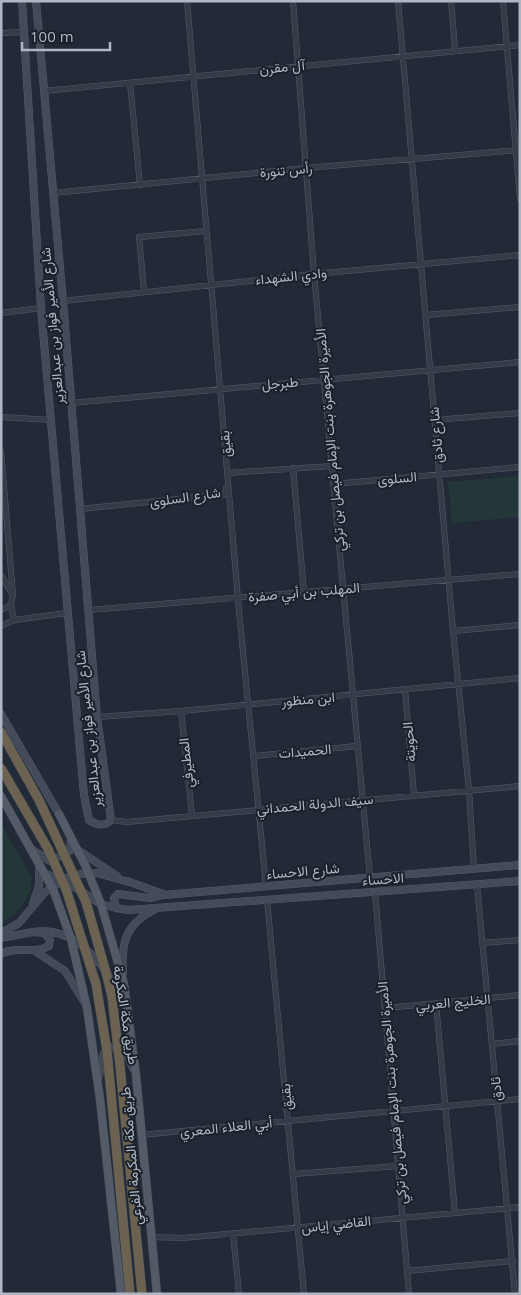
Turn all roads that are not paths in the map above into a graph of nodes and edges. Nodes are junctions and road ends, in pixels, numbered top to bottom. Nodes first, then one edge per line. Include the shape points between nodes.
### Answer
1 (22, 1) edge
2 (36, 1) edge
3 (187, 1) edge
4 (293, 1) edge
5 (398, 1) edge
6 (451, 1) edge
7 (502, 1) edge
8 (24, 32) junction
9 (1, 33) edge
10 (520, 45) edge
11 (507, 46) junction
12 (455, 50) junction
13 (402, 56) junction
14 (298, 65) junction
15 (193, 76) junction
16 (130, 83) junction
17 (44, 91) junction
18 (518, 150) edge
19 (412, 160) junction
20 (306, 168) junction
21 (202, 179) junction
22 (140, 185) junction
23 (53, 193) junction
24 (520, 199) edge
25 (206, 230) junction
26 (520, 255) edge
27 (421, 264) junction
28 (314, 274) junction
29 (210, 285) junction
30 (144, 292) junction
31 (63, 301) junction
32 (520, 307) edge
33 (41, 308) junction
34 (1, 313) edge
35 (426, 315) junction
36 (520, 362) edge
37 (430, 370) junction
38 (324, 379) junction
39 (220, 389) junction
40 (71, 403) junction
41 (520, 414) edge
42 (1, 417) edge
43 (51, 420) junction
44 (435, 420) junction
45 (1, 451) edge
46 (332, 466) junction
47 (520, 467) edge
48 (293, 468) junction
49 (227, 473) junction
50 (439, 474) junction
51 (334, 484) junction
52 (80, 509) junction
53 (520, 574) edge
54 (1, 575) edge
55 (448, 580) junction
56 (344, 588) junction
57 (304, 592) junction
58 (13, 594) junction
59 (238, 599) junction
60 (11, 605) junction
61 (1, 610) edge
62 (89, 610) junction
63 (67, 613) junction
64 (14, 620) junction
65 (520, 625) edge
66 (1, 626) edge
67 (453, 631) junction
68 (520, 678) edge
69 (458, 684) junction
70 (405, 690) junction
71 (353, 695) junction
72 (247, 704) junction
73 (181, 711) junction
74 (1, 714) edge
75 (97, 717) junction
76 (1, 732) edge
77 (357, 746) junction
78 (253, 756) junction
79 (1, 768) edge
80 (520, 786) edge
81 (469, 791) junction
82 (414, 795) junction
83 (1, 796) edge
84 (363, 800) junction
85 (259, 809) junction
86 (59, 814) joint
87 (192, 815) junction
88 (111, 820) junction
89 (71, 837) junction
90 (31, 849) junction
91 (78, 850) junction
92 (520, 865) edge
93 (41, 868) junction
94 (474, 870) junction
95 (88, 874) junction
96 (370, 878) junction
97 (62, 881) junction
98 (520, 881) edge
99 (129, 882) junction
100 (477, 884) junction
101 (266, 886) junction
102 (52, 888) junction
103 (375, 892) junction
104 (164, 895) junction
105 (267, 900) junction
106 (101, 904) junction
107 (33, 906) junction
108 (116, 908) junction
109 (157, 908) junction
110 (33, 932) junction
111 (1, 933) edge
112 (1, 938) edge
113 (71, 939) junction
114 (520, 940) edge
115 (483, 943) junction
116 (35, 951) junction
117 (1, 954) edge
118 (124, 984) junction
119 (520, 995) edge
120 (487, 998) junction
121 (436, 1003) junction
122 (127, 1004) junction
123 (88, 1008) junction
124 (386, 1008) junction
125 (520, 1041) edge
126 (492, 1044) junction
127 (136, 1075) junction
128 (97, 1080) junction
129 (520, 1099) edge
130 (497, 1101) junction
131 (445, 1106) junction
132 (394, 1111) junction
133 (288, 1120) junction
134 (140, 1135) junction
135 (398, 1166) junction
136 (293, 1174) junction
137 (520, 1207) edge
138 (507, 1208) junction
139 (455, 1213) junction
140 (403, 1218) junction
141 (298, 1228) junction
142 (233, 1233) junction
143 (151, 1237) junction
144 (513, 1261) junction
145 (407, 1271) junction
146 (120, 1294) edge
147 (130, 1294) edge
148 (142, 1294) edge
149 (157, 1294) edge
150 (239, 1294) edge
151 (304, 1294) edge
152 (409, 1294) edge
153 (516, 1294) edge

1 - 8 main road, شارع الأمير فواز بن عبدالعزير
2 - 17 main road, شارع الأمير فواز بن عبدالعزير
3 - 15 street, بقيق
4 - 14 street, الأميرة الجوهرة بنت الإمام فيصل بن تركي
5 - 13 street, شارع ثادق
6 - 12 street
7 - 11 street
8 - 9 street
8 - 33 main road, شارع الأمير فواز بن عبدالعزير
10 - 11 street, آل مقرن
11 - 12 street, آل مقرن
11 - 18 street
12 - 13 street, آل مقرن
13 - 14 street, آل مقرن
13 - 19 street, شارع ثادق
14 - 15 street, آل مقرن
14 - 20 street, الأميرة الجوهرة بنت الإمام فيصل بن تركي
15 - 16 street, آل مقرن
15 - 21 street, بقيق
16 - 17 street, آل مقرن
16 - 22 street
17 - 23 main road, شارع الأمير فواز بن عبدالعزير
18 - 19 street, رأس تنورة
18 - 24 street
19 - 20 street, رأس تنورة
19 - 27 street, شارع ثادق
20 - 21 street, رأس تنورة
20 - 28 street, الأميرة الجوهرة بنت الإمام فيصل بن تركي
21 - 22 street, رأس تنورة
21 - 25 street, بقيق
22 - 23 street, رأس تنورة
23 - 31 main road, شارع الأمير فواز بن عبدالعزير
25 - 29 street, بقيق
25 - 30 street via 139,237
26 - 27 street, وادي الشهداء
27 - 28 street, وادي الشهداء
27 - 35 street, شارع ثادق
28 - 29 street, وادي الشهداء
28 - 38 street, الأميرة الجوهرة بنت الإمام فيصل بن تركي
29 - 30 street, وادي الشهداء
29 - 39 street, بقيق
30 - 31 street, وادي الشهداء
31 - 40 main road, شارع الأمير فواز بن عبدالعزير
32 - 35 street
33 - 34 street
33 - 43 main road, شارع الأمير فواز بن عبدالعزير
35 - 37 street, شارع ثادق
36 - 37 street, طبرجل
37 - 38 street, طبرجل
37 - 44 street, شارع ثادق
38 - 39 street, طبرجل
38 - 46 street, الأميرة الجوهرة بنت الإمام فيصل بن تركي
39 - 40 street, طبرجل
39 - 49 street, بقيق
40 - 52 main road, شارع الأمير فواز بن عبدالعزير
41 - 44 street
42 - 43 street
43 - 63 main road, شارع الأمير فواز بن عبدالعزير
44 - 50 street, شارع ثادق
45 - 58 street
46 - 48 street, شارع السلوى
46 - 51 street, الأميرة الجوهرة بنت الإمام فيصل بن تركي
47 - 50 street, السلوى
48 - 49 street, شارع السلوى
48 - 57 street
49 - 52 street, شارع السلوى via 226,494
49 - 59 street, بقيق
50 - 51 street, السلوى
50 - 55 street, شارع ثادق
51 - 56 street, الأميرة الجوهرة بنت الإمام فيصل بن تركي
52 - 62 main road, شارع الأمير فواز بن عبدالعزير
53 - 55 street, المهلب بن أبي صفرة
54 - 58 street
55 - 56 street, المهلب بن أبي صفرة
55 - 67 street, شارع ثادق
56 - 57 street, المهلب بن أبي صفرة
56 - 71 street, الأميرة الجوهرة بنت الإمام فيصل بن تركي
57 - 59 street, المهلب بن أبي صفرة
58 - 60 street
59 - 62 street, المهلب بن أبي صفرة
59 - 72 street, بقيق
60 - 61 street
60 - 64 street
62 - 75 main road, شارع الأمير فواز بن عبدالعزير
63 - 64 street
63 - 88 main road, شارع الأمير فواز بن عبدالعزير via 89,820 104,824
64 - 66 street
65 - 67 street
67 - 69 street, شارع ثادق
68 - 69 street, ابن منظور
69 - 70 street, ابن منظور
69 - 81 street, شارع ثادق
70 - 71 street, ابن منظور
70 - 82 street, الحويتة
71 - 72 street, ابن منظور
71 - 77 street, الأميرة الجوهرة بنت الإمام فيصل بن تركي
72 - 73 street, ابن منظور
72 - 78 street, بقيق
73 - 75 street, ابن منظور
73 - 87 street, المطيرفي
74 - 86 main road, طريق مكة المكرمة الفرعي
75 - 88 main road, شارع الأمير فواز بن عبدالعزير
76 - 148 highway, طريق مكة المكرمة, bridge via 61,845 86,902 112,997
77 - 78 street, الحميدات
77 - 84 street, الأميرة الجوهرة بنت الإمام فيصل بن تركي
78 - 85 street, بقيق
79 - 147 highway, طريق مكة المكرمة, bridge via 48,849 66,889 96,984 107,1051
80 - 81 street, سيف الدولة الحمداني
81 - 82 street, سيف الدولة الحمداني
81 - 94 street, شارع ثادق
82 - 84 street, سيف الدولة الحمداني
83 - 90 main road, طريق مكة المكرمة الفرعي
84 - 85 street, سيف الدولة الحمداني
84 - 96 street, الأميرة الجوهرة بنت الإمام فيصل بن تركي
85 - 87 street, سيف الدولة الحمداني
85 - 101 street, بقيق
86 - 89 main road, طريق مكة المكرمة الفرعي
87 - 88 street, سيف الدولة الحمداني via 127,822
89 - 90 main road via 70,850 50,861
89 - 91 main road, طريق مكة المكرمة الفرعي
90 - 93 main road, طريق مكة المكرمة الفرعي
91 - 95 main road, طريق مكة المكرمة الفرعي
91 - 99 main road
92 - 94 main road, شارع الاحساء
93 - 97 main road
93 - 102 main road, طريق مكة المكرمة الفرعي
93 - 107 main road
94 - 96 main road, شارع الاحساء
95 - 97 main road
95 - 99 main road via 97,873
95 - 106 main road, طريق مكة المكرمة الفرعي
96 - 101 main road, شارع الاحساء
97 - 102 main road
97 - 106 main road
98 - 100 main road, الاحساء
99 - 104 main road
100 - 103 main road, الاحساء
100 - 115 street, ثادق
101 - 104 main road, شارع الاحساء
102 - 107 main road
102 - 113 main road, طريق مكة المكرمة الفرعي
103 - 105 main road, الاحساء
103 - 124 street, الأميرة الجوهرة بنت الإمام فيصل بن تركي
104 - 108 main road, شارع الاحساء via 150,898 118,894 114,898
105 - 109 main road, الاحساء
105 - 133 street, بقيق
106 - 108 main road
106 - 118 main road, طريق مكة المكرمة الفرعي
107 - 111 main road via 18,923
108 - 109 main road, الاحساء
109 - 118 main road via 134,924 124,940
110 - 112 main road
110 - 113 main road via 46,930
110 - 116 main road via 44,933 50,939 49,946
113 - 122 main road via 99,962
113 - 123 main road, طريق مكة المكرمة الفرعي
114 - 115 street
115 - 120 street, ثادق
116 - 117 main road via 16,950
116 - 123 main road via 65,971
118 - 122 main road, طريق مكة المكرمة الفرعي
119 - 120 street, الخليج العربي
120 - 121 street, الخليج العربي
120 - 126 street, ثادق
121 - 124 street, الخليج العربي
121 - 131 street
122 - 127 main road, طريق مكة المكرمة الفرعي
123 - 128 main road, طريق مكة المكرمة الفرعي
124 - 132 street, الأميرة الجوهرة بنت الإمام فيصل بن تركي
125 - 126 street
126 - 130 street, ثادق
127 - 128 main road via 124,1049 113,1047 104,1053
127 - 134 main road, طريق مكة المكرمة الفرعي
128 - 146 main road, طريق مكة المكرمة الفرعي
129 - 130 street, أبي العلاء المعري
130 - 131 street, أبي العلاء المعري
130 - 138 street, ثادق
131 - 132 street, أبي العلاء المعري
131 - 139 street
132 - 133 street, أبي العلاء المعري
132 - 135 street, الأميرة الجوهرة بنت الإمام فيصل بن تركي
133 - 134 street, أبي العلاء المعري
133 - 136 street, بقيق
134 - 143 main road, طريق مكة المكرمة الفرعي
135 - 136 street
135 - 140 street, الأميرة الجوهرة بنت الإمام فيصل بن تركي
136 - 141 street, بقيق
137 - 138 street, القاضي إياس
138 - 139 street, القاضي إياس
138 - 144 street, ثادق
139 - 140 street, القاضي إياس
140 - 141 street, القاضي إياس
140 - 145 street, الأميرة الجوهرة بنت الإمام فيصل بن تركي
141 - 142 street, القاضي إياس
141 - 151 street, بقيق
142 - 143 street, القاضي إياس via 183,1238
142 - 150 street
143 - 149 main road, طريق مكة المكرمة الفرعي
144 - 145 street
144 - 153 street, ثادق
145 - 152 street, الأميرة الجوهرة بنت الإمام فيصل بن تركي

